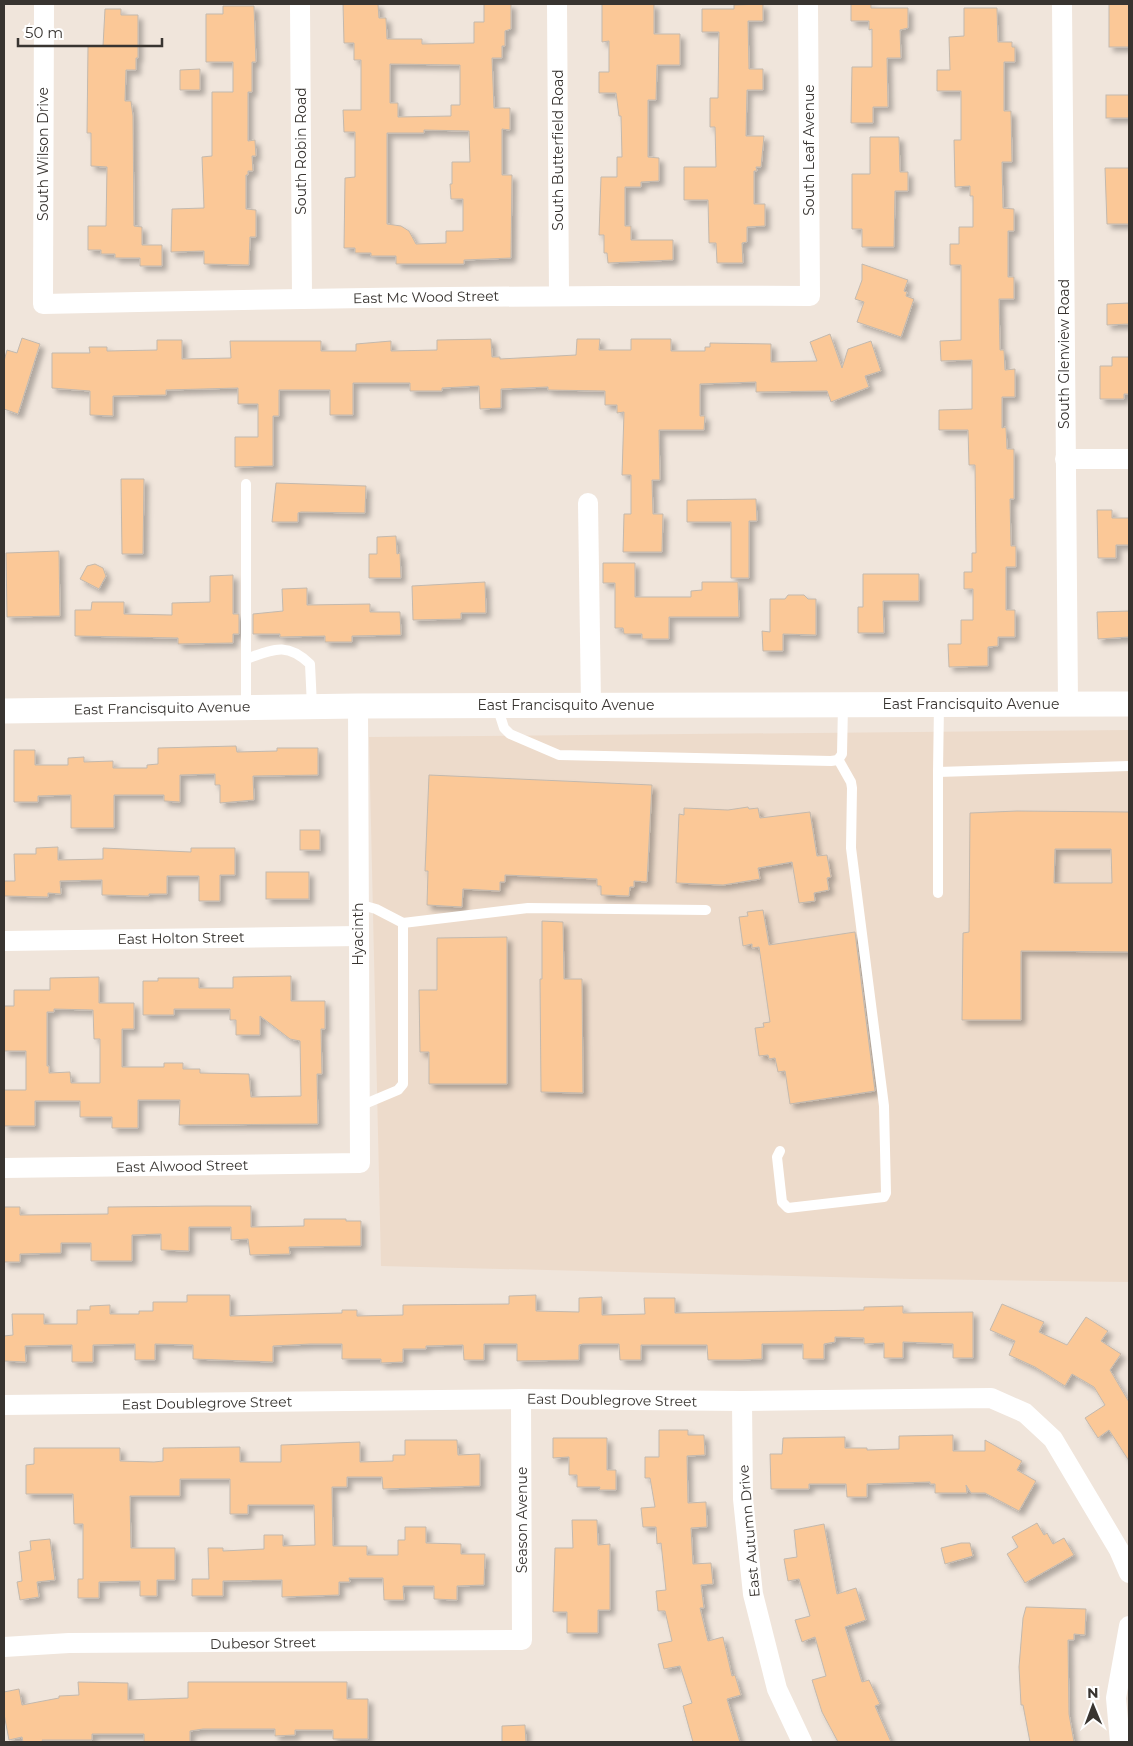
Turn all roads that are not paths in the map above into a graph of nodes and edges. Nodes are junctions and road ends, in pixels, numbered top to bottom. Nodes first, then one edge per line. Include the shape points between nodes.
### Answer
1 (44, 4) edge
2 (300, 4) edge
3 (556, 4) edge
4 (808, 4) edge
5 (1062, 4) edge
6 (559, 295) junction
7 (810, 296) joint
8 (302, 298) junction
9 (43, 304) joint
10 (1065, 459) junction
11 (1129, 459) edge
12 (246, 484) dead end
13 (588, 503) dead end
14 (246, 660) junction
15 (843, 704) junction
16 (939, 704) junction
17 (1068, 704) junction
18 (1129, 704) edge
19 (497, 705) junction
20 (591, 705) junction
21 (312, 706) junction
22 (358, 706) junction
23 (246, 707) junction
24 (4, 711) edge
25 (838, 759) junction
26 (1129, 766) edge
27 (938, 772) junction
28 (938, 892) dead end
29 (358, 904) junction
30 (706, 910) dead end
31 (403, 923) junction
32 (358, 936) junction
33 (4, 941) edge
34 (360, 1106) junction
35 (780, 1151) dead end
36 (360, 1163) joint
37 (4, 1168) edge
38 (521, 1399) junction
39 (742, 1401) junction
40 (4, 1405) edge
41 (1129, 1574) edge
42 (1129, 1626) edge
43 (522, 1640) joint
44 (4, 1648) edge
45 (802, 1742) edge
46 (1120, 1742) edge

1 - 9 street, South Wilson Drive
2 - 8 street, South Robin Road
3 - 6 street, South Butterfield Road
4 - 7 street, South Leaf Avenue
5 - 10 street, South Glenview Road
6 - 7 street, East Mc Wood Street
6 - 8 street, East Mc Wood Street
8 - 9 street, East Mc Wood Street
10 - 11 street
10 - 17 street, South Glenview Road
12 - 14 lane
13 - 20 street
14 - 21 lane via 282,649 298,653 310,664
14 - 23 lane
15 - 16 street, East Francisquito Avenue
15 - 20 street, East Francisquito Avenue
15 - 25 lane via 842,754
16 - 17 street, East Francisquito Avenue
16 - 27 lane
17 - 18 street, East Francisquito Avenue
19 - 20 street, East Francisquito Avenue
19 - 22 street, East Francisquito Avenue
19 - 25 lane via 504,728 510,734 559,755
21 - 22 street, East Francisquito Avenue
21 - 23 street, East Francisquito Avenue
22 - 29 street, Hyacinth
23 - 24 street, East Francisquito Avenue
25 - 35 lane via 852,788 851,848 884,1106 886,1193 884,1196 788,1208 782,1202 777,1157
26 - 27 lane
27 - 28 lane
29 - 31 lane
29 - 32 street, Hyacinth
30 - 31 lane via 528,908
31 - 34 lane via 403,1084 398,1090
32 - 33 street, East Holton Street
32 - 34 street, Hyacinth
34 - 36 street, Hyacinth
36 - 37 street, East Alwood Street
38 - 39 street, East Doublegrove Street
38 - 40 street, East Doublegrove Street
38 - 43 street, Season Avenue
39 - 41 street, East Doublegrove Street via 991,1398 1025,1413 1053,1439 1119,1550
39 - 45 street, East Autumn Drive via 744,1499 752,1594 777,1689
42 - 46 street via 1116,1698
43 - 44 street, Dubesor Street via 70,1643

